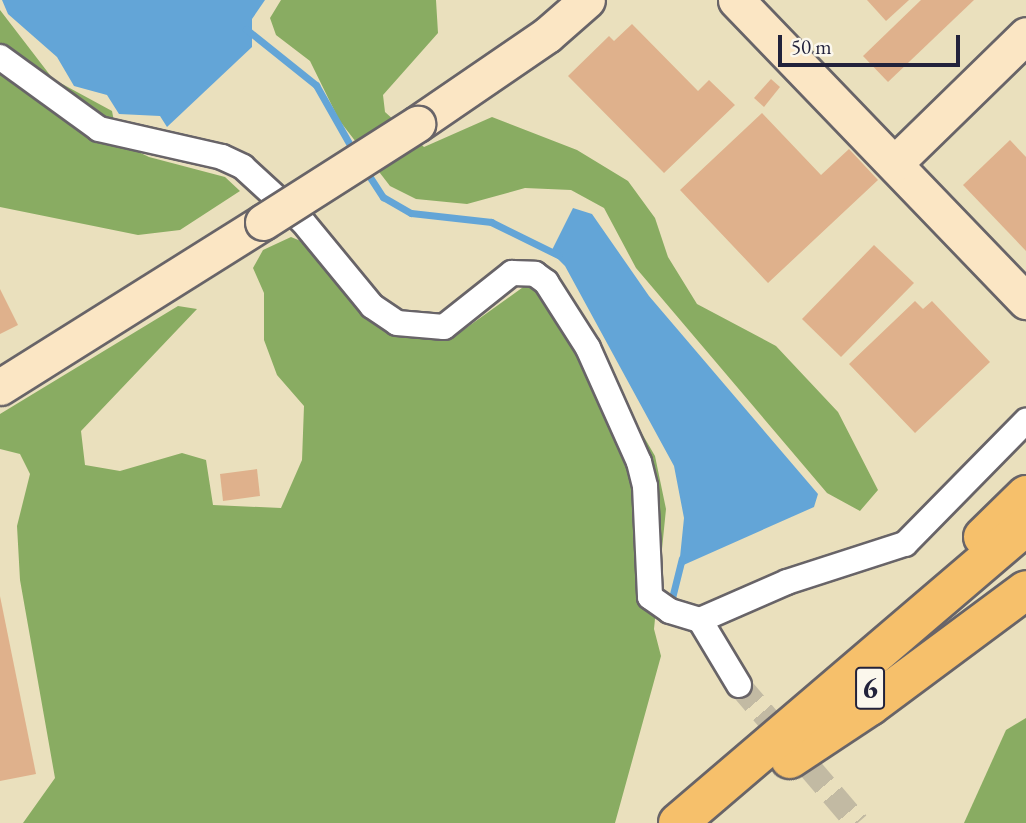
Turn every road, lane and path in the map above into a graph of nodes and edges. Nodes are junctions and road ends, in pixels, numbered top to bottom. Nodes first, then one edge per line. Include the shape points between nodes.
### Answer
1 (587, 0) edge
2 (736, 0) edge
3 (1026, 35) edge
4 (0, 57) edge
5 (895, 163) junction
6 (1026, 301) edge
7 (0, 387) edge
8 (1026, 421) edge
9 (1026, 495) edge
10 (1026, 526) edge
11 (1026, 548) edge
12 (1026, 590) edge
13 (700, 620) junction
14 (898, 637) junction
15 (739, 685) tunnel mouth
16 (790, 758) junction
17 (678, 823) edge
18 (710, 823) edge

1 - 7 street, bridge via 547,36 417,124
2 - 5 street
3 - 5 street
4 - 13 street via 99,129 222,157 243,167 303,222 372,306 397,323 444,327 512,273 536,274 546,282 588,348 639,462 645,486 650,597 670,611
5 - 6 street
8 - 13 street via 905,544 787,582
9 - 14 highway via 961,560
10 - 14 highway, 6
11 - 16 highway, 6
12 - 16 highway via 870,706
13 - 15 street
14 - 17 highway, 6
16 - 18 highway, 6

